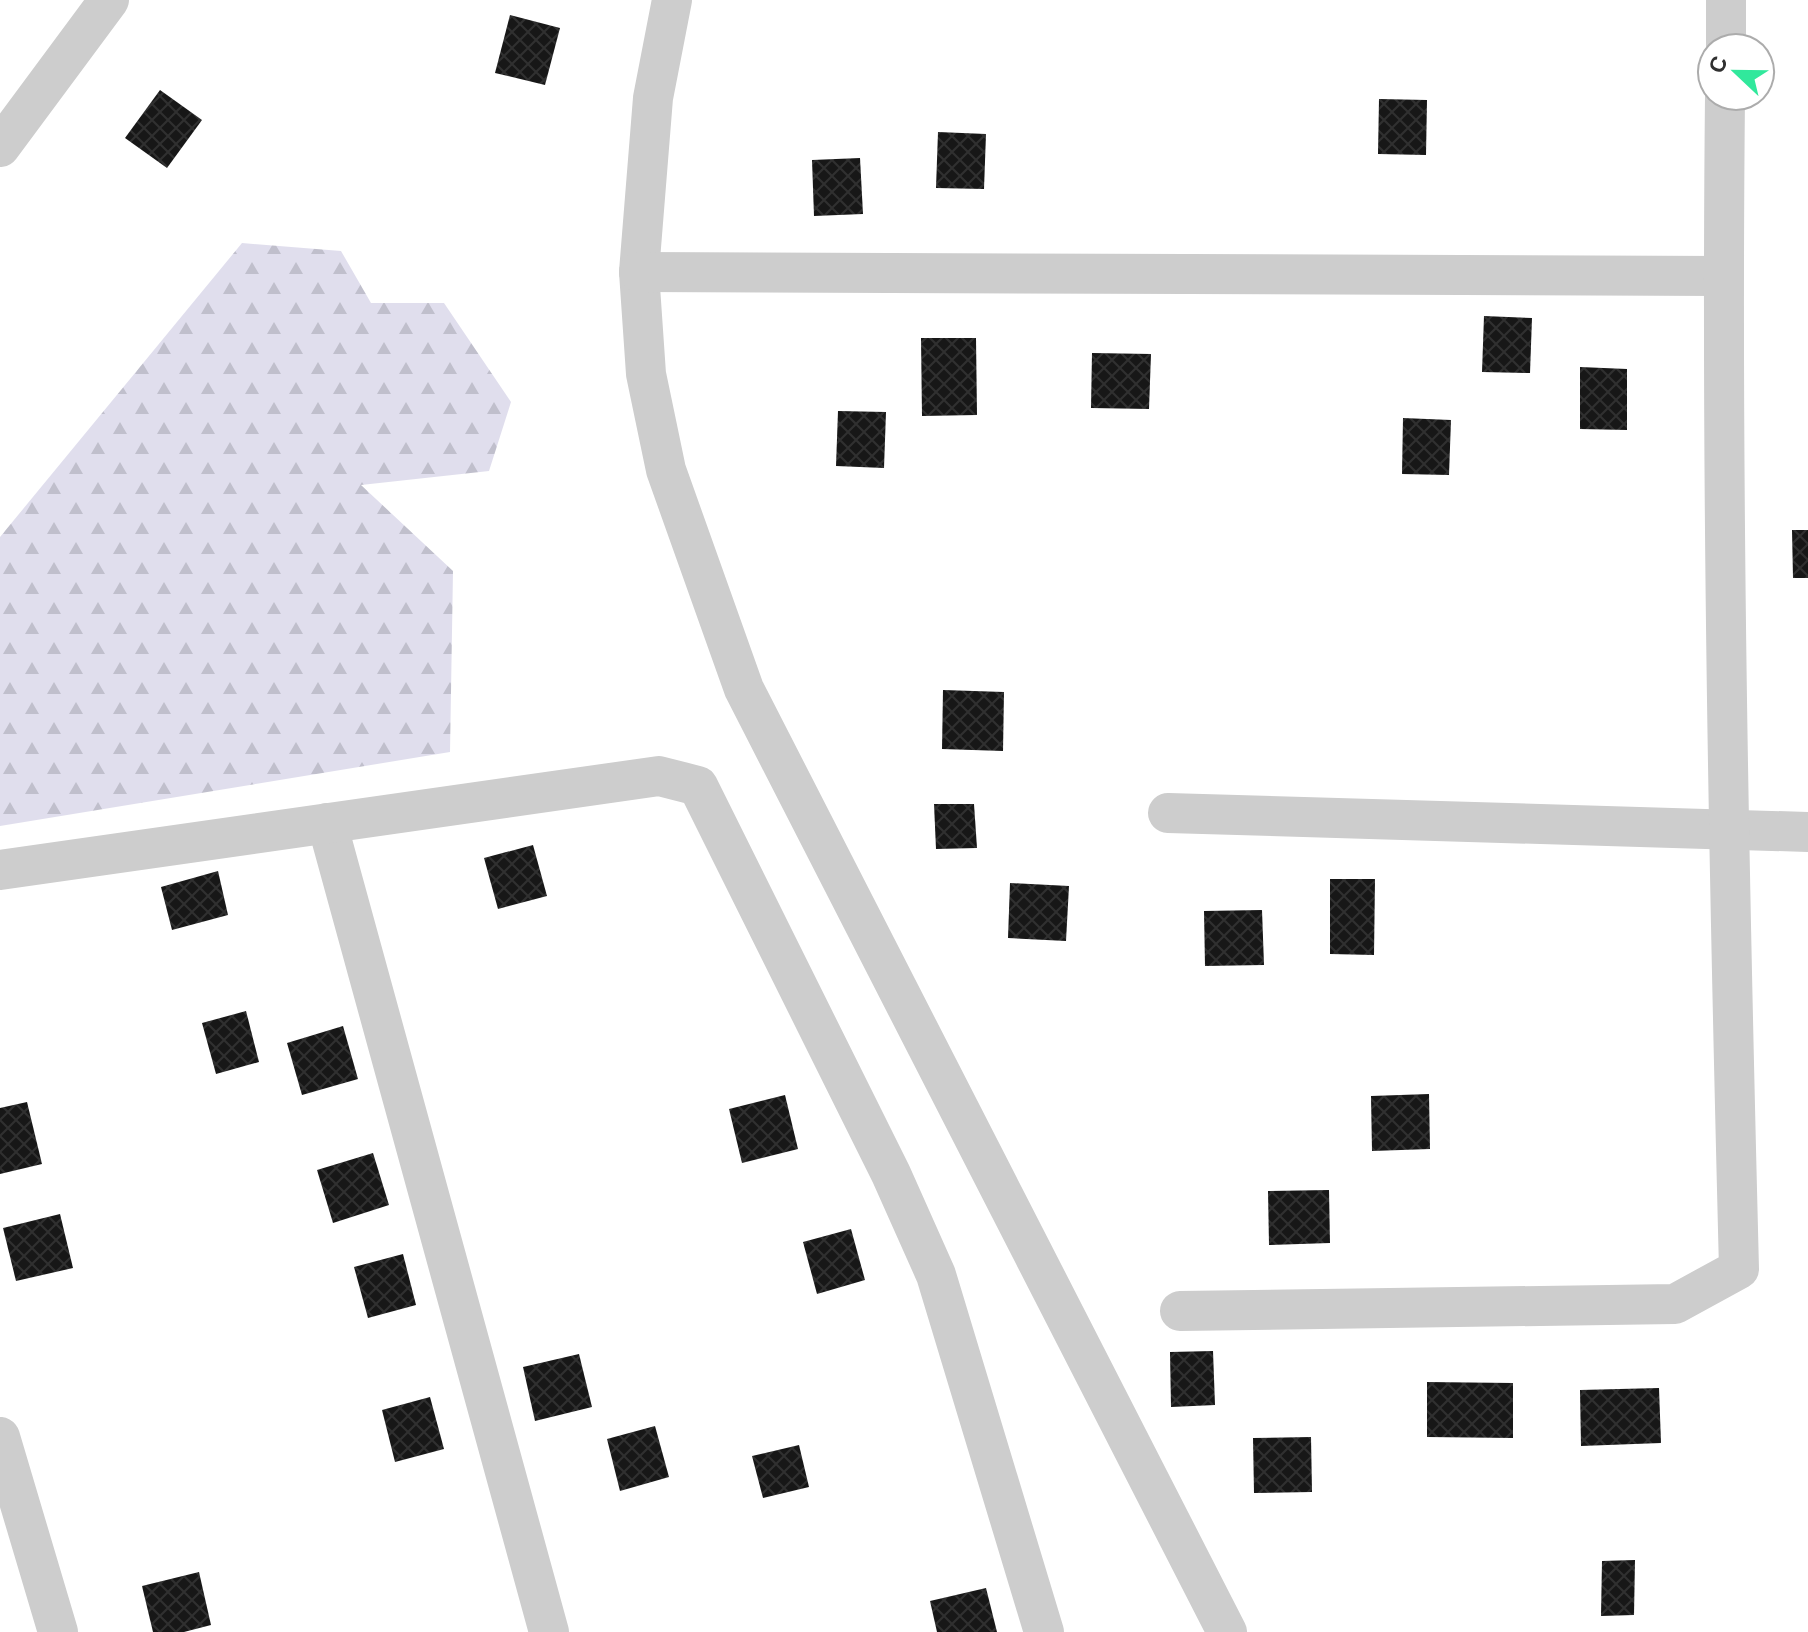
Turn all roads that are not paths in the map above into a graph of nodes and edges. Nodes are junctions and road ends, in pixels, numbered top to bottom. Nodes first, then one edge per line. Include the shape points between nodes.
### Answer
1 (109, 0) edge
2 (672, 0) edge
3 (1726, 0) edge
4 (1726, 32) edge
5 (1725, 112) edge
6 (0, 147) edge
7 (639, 272) junction
8 (1723, 276) junction
9 (1168, 813) dead end
10 (327, 823) junction
11 (1728, 830) junction
12 (1808, 832) edge
13 (0, 870) edge
14 (1180, 1311) dead end
15 (0, 1437) edge
16 (58, 1632) edge
17 (549, 1632) edge
18 (1044, 1632) edge
19 (1227, 1632) edge

1 - 6 street
2 - 7 street via 653,98
3 - 4 street
5 - 8 street
7 - 8 street
7 - 19 street via 646,374 666,470 744,689
8 - 11 street
9 - 11 street
10 - 13 street
10 - 17 street
10 - 18 street via 659,776 698,786 936,1275
11 - 12 street
11 - 14 street via 1739,1269 1675,1304
15 - 16 street

